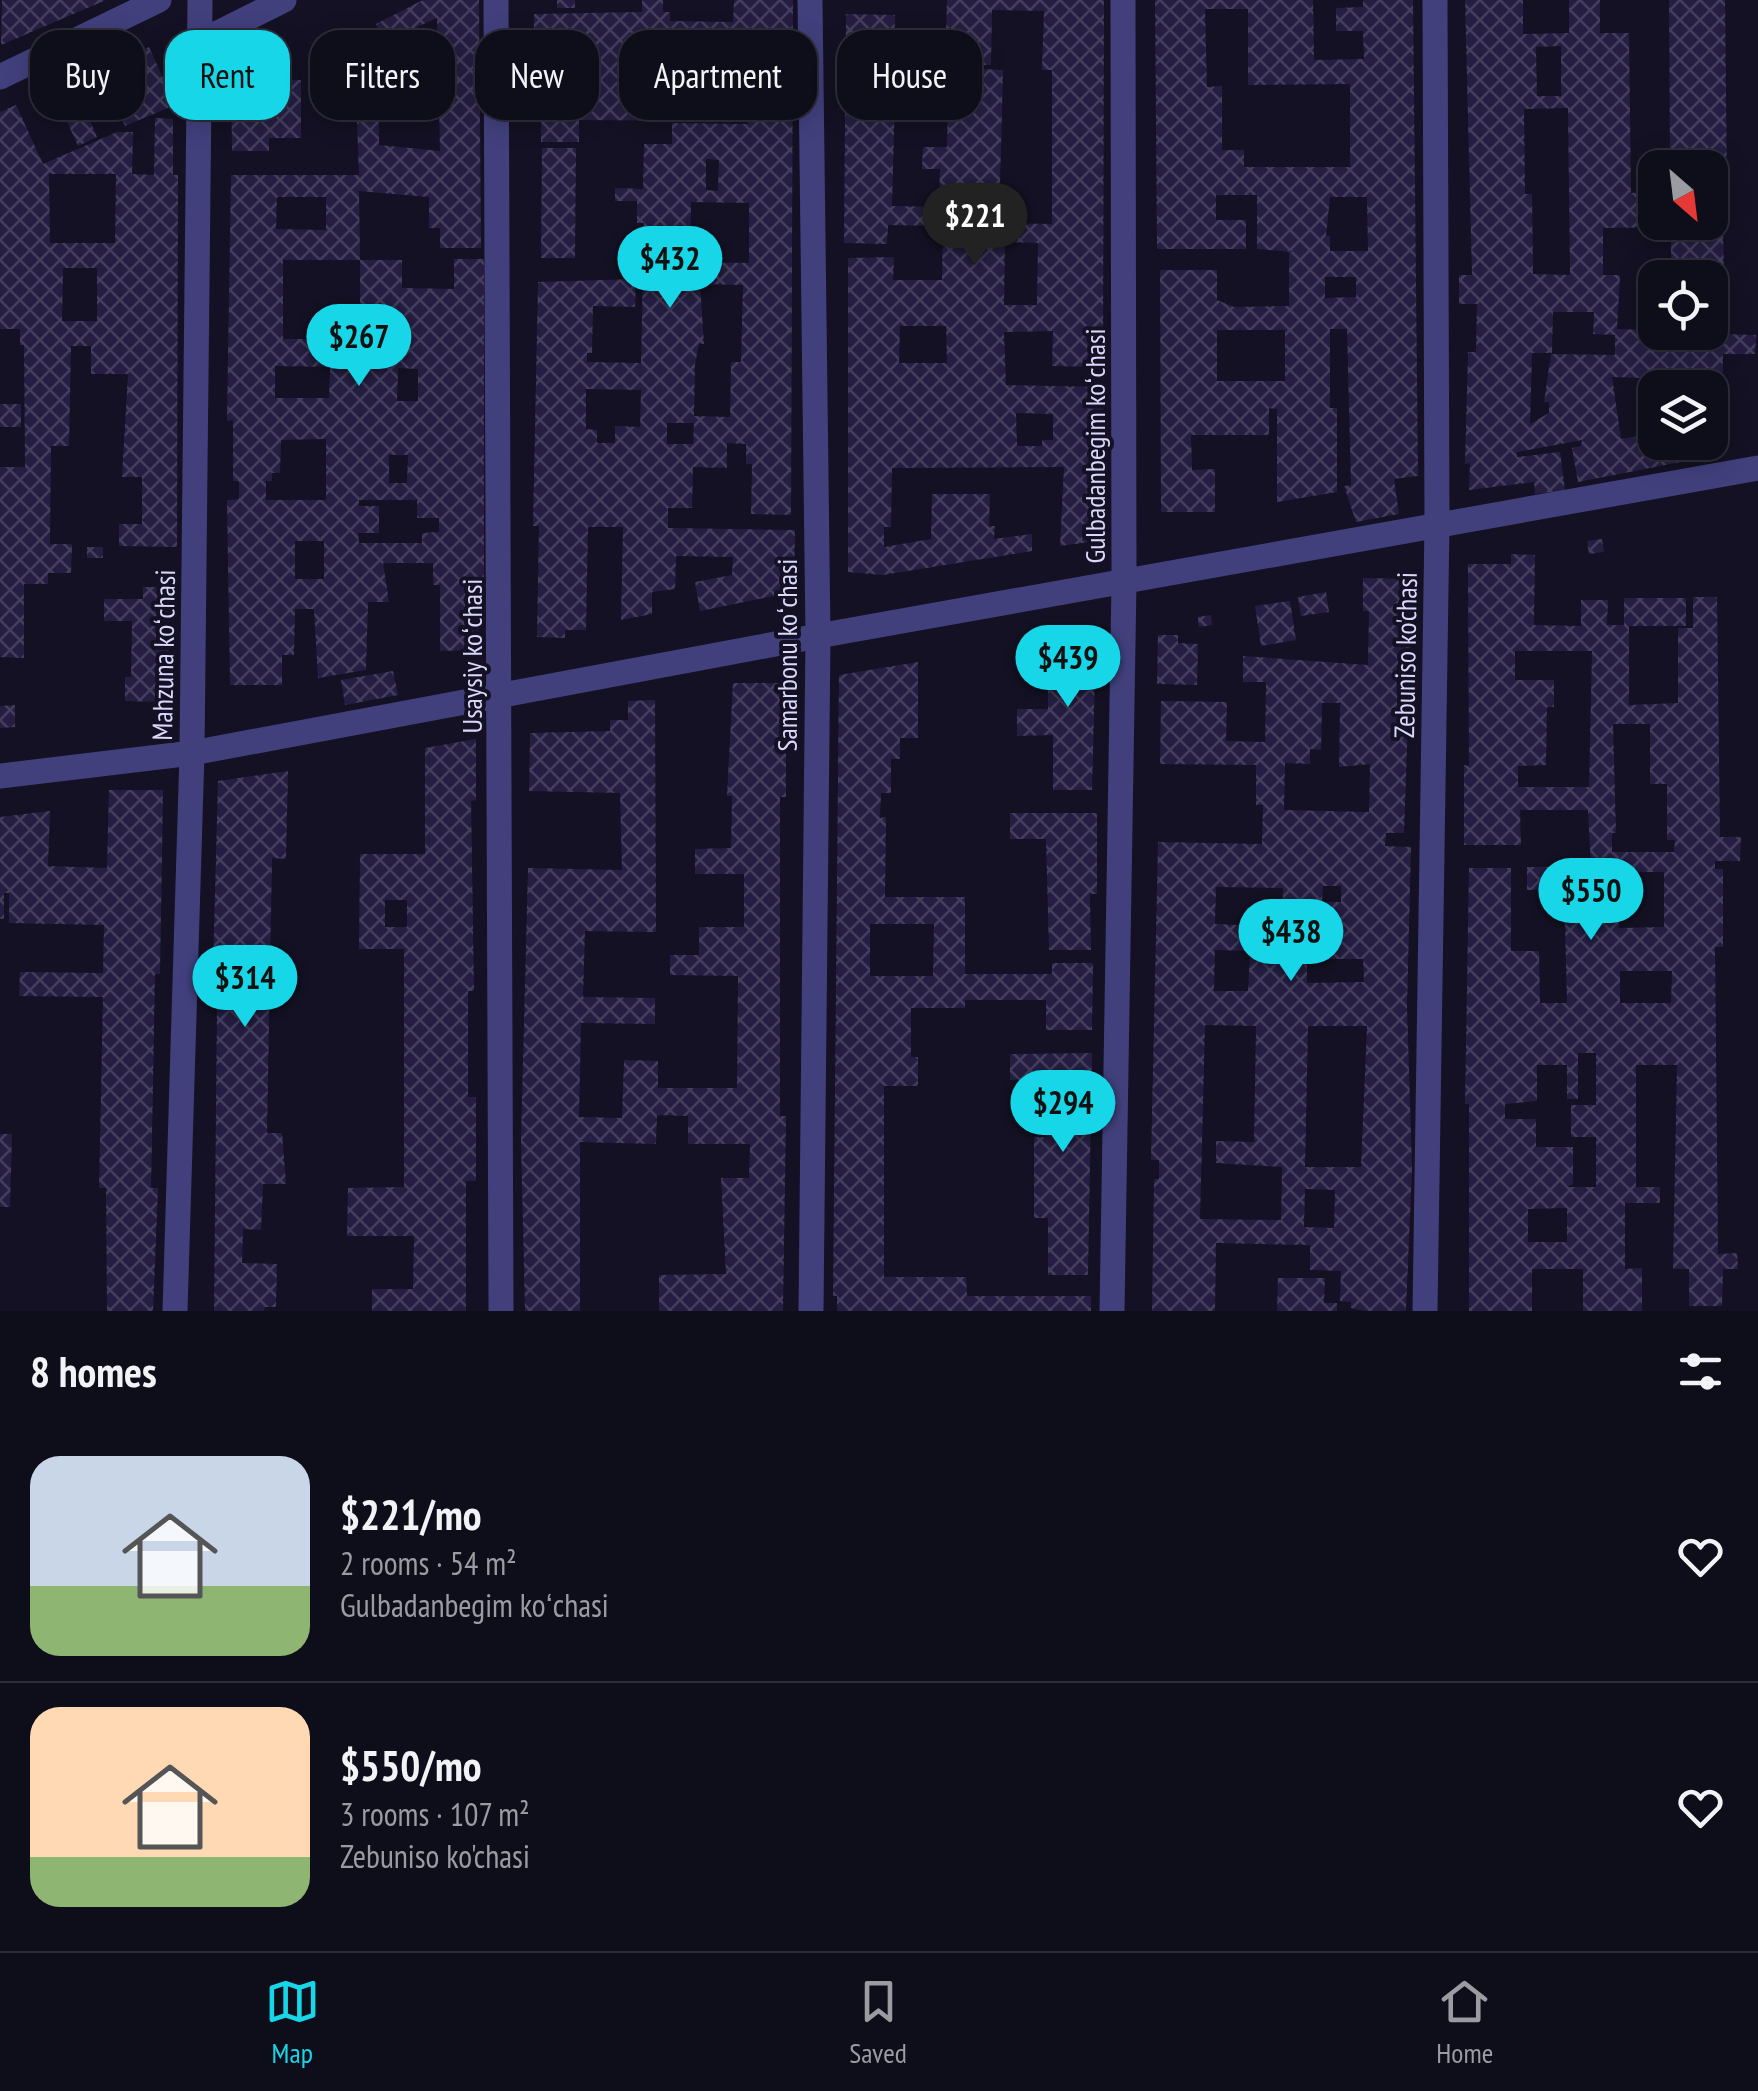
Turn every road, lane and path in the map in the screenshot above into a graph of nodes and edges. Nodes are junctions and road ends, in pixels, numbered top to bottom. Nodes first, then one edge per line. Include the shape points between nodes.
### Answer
1 (158, 0) edge
2 (200, 0) edge
3 (284, 0) edge
4 (496, 0) edge
5 (810, 0) edge
6 (1123, 0) edge
7 (1434, 0) edge
8 (200, 30) edge
9 (224, 30) edge
10 (0, 77) edge
11 (199, 120) edge
12 (1758, 468) edge
13 (1437, 524) junction
14 (1124, 582) junction
15 (818, 636) junction
16 (501, 698) junction
17 (192, 753) junction
18 (0, 776) edge
19 (175, 1311) edge
20 (501, 1311) edge
21 (811, 1311) edge
22 (1112, 1311) edge
23 (1425, 1311) edge

1 - 10 street
2 - 8 street, Mahzuna koʻchasi
3 - 9 street
4 - 16 street, Usaysiy koʻchasi
5 - 15 street, Samarbonu koʻchasi
6 - 14 street, Gulbadanbegim koʻchasi
7 - 13 street, Zebuniso ko'chasi
11 - 17 street, Mahzuna koʻchasi
12 - 13 street
13 - 14 street
13 - 23 street, Zebuniso ko'chasi
14 - 15 street
14 - 22 street, Gulbadanbegim koʻchasi
15 - 16 street
15 - 21 street, Samarbonu koʻchasi
16 - 17 street
16 - 20 street, Usaysiy koʻchasi
17 - 18 street
17 - 19 street, Mahzuna koʻchasi

